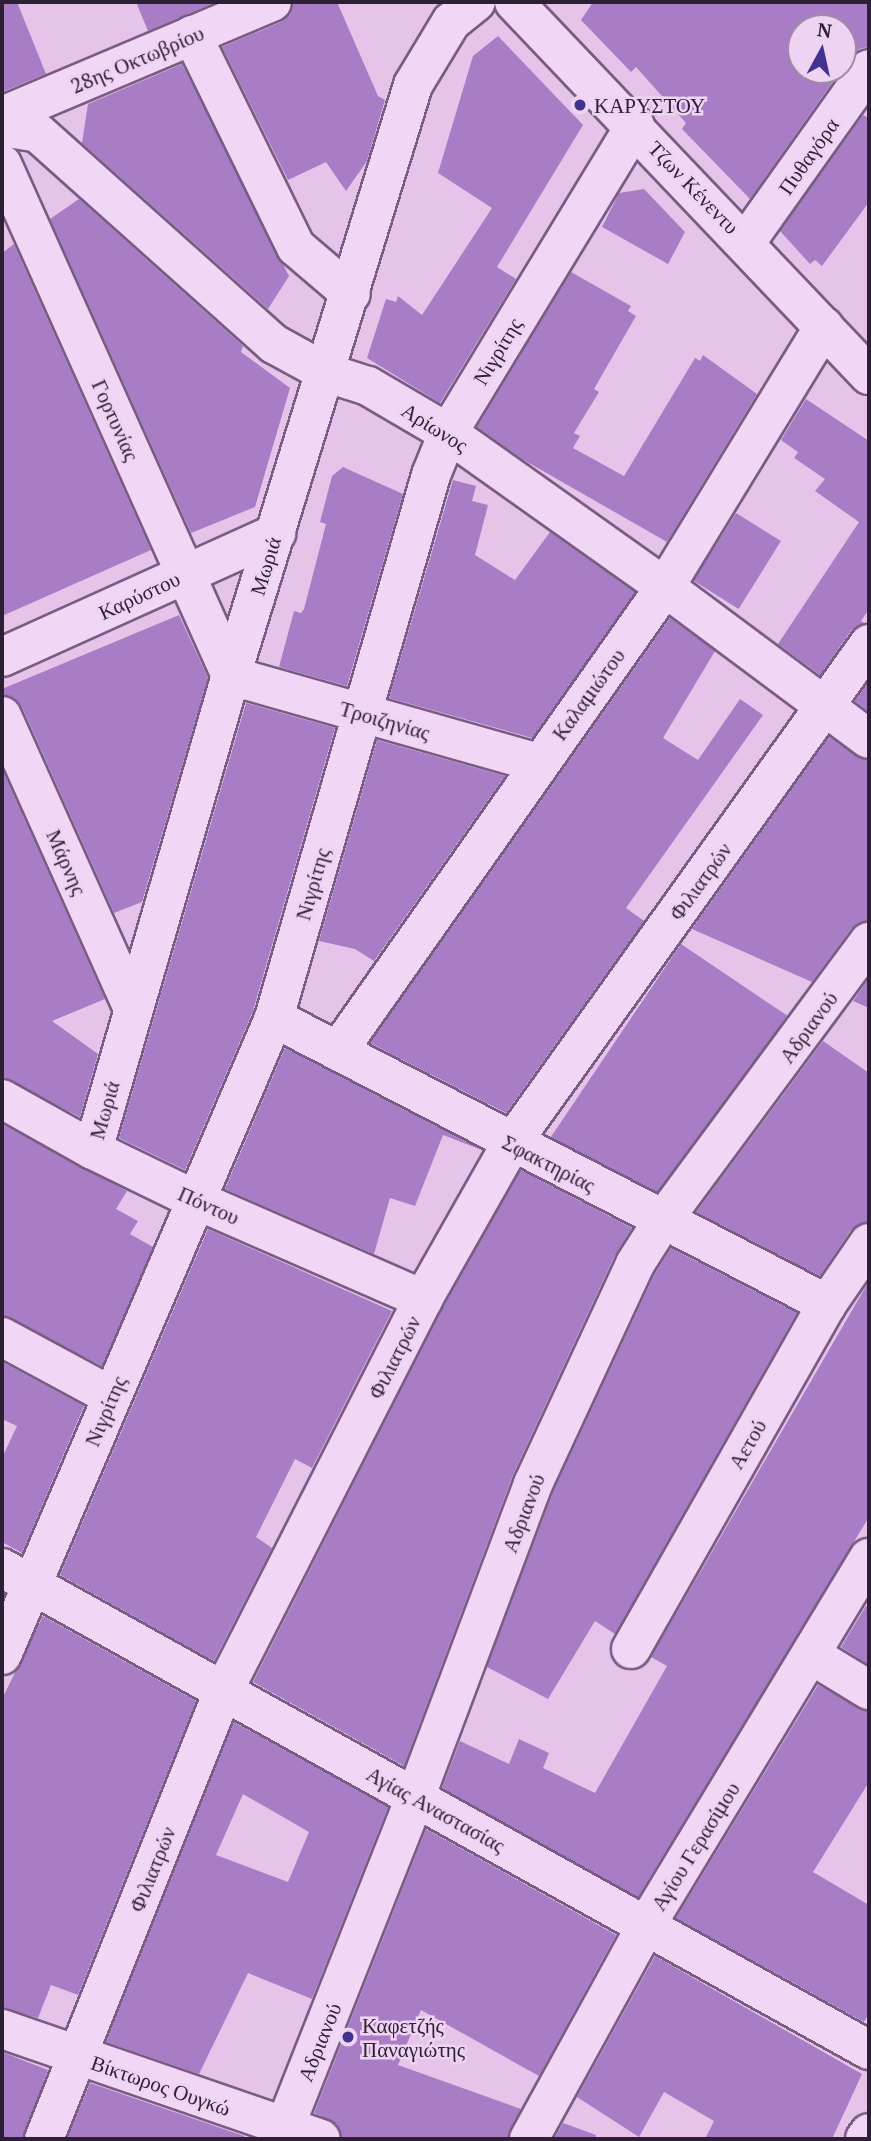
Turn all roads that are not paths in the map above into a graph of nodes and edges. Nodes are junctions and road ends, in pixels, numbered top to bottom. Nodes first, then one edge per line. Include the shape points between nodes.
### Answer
1 (272, 2) edge
2 (477, 2) edge
3 (514, 2) edge
4 (194, 23) edge
5 (869, 69) edge
6 (2, 116) edge
7 (635, 125) junction
8 (2, 127) edge
9 (2, 164) edge
10 (746, 242) junction
11 (351, 294) junction
12 (824, 327) junction
13 (327, 373) junction
14 (869, 375) edge
15 (447, 433) junction
16 (276, 533) junction
17 (184, 574) junction
18 (665, 587) junction
19 (869, 644) edge
20 (2, 657) edge
21 (231, 676) junction
22 (826, 705) junction
23 (362, 714) junction
24 (2, 716) edge
25 (869, 740) edge
26 (539, 763) junction
27 (869, 942) edge
28 (133, 1009) junction
29 (274, 1018) junction
30 (338, 1051) junction
31 (5, 1108) edge
32 (511, 1144) junction
33 (93, 1150) junction
34 (196, 1200) junction
35 (663, 1220) junction
36 (869, 1243) edge
37 (423, 1299) junction
38 (827, 1304) junction
39 (2, 1337) edge
40 (111, 1396) junction
41 (869, 1558) edge
42 (16, 1576) edge
43 (631, 1648) dead end
44 (2, 1655) edge
45 (813, 1656) junction
46 (869, 1690) edge
47 (223, 1692) junction
48 (415, 1798) junction
49 (647, 1924) junction
50 (2, 2029) edge
51 (869, 2050) edge
52 (77, 2056) junction
53 (282, 2133) edge
54 (869, 2133) edge
55 (44, 2139) edge
56 (321, 2139) edge
57 (529, 2139) edge
58 (865, 2139) edge

1 - 4 street, 28ης Οκτωβρίου
2 - 11 street, Μωριά via 451,22 413,85
3 - 7 street, Τζων Κένεντυ
4 - 6 street, 28ης Οκτωβρίου
4 - 11 street via 296,247
5 - 10 street, Πυθαγόρα
7 - 10 street, Τζων Κένεντυ
7 - 15 street, Νιγρίτης
8 - 13 street, Αρίωνος via 38,133 274,344
9 - 17 street, Γορτυνίας
10 - 12 street, Τζων Κένεντυ
11 - 13 street, Μωριά
12 - 14 street, Τζων Κένεντυ
12 - 18 street, Καλαμιώτου
13 - 15 street, Αρίωνος via 368,386
13 - 16 street, Μωριά
15 - 18 street, Αρίωνος
15 - 23 street, Νιγρίτης
16 - 17 street, Καρύστου
16 - 21 street, Μωριά
17 - 20 street, Καρύστου
17 - 21 street, Γορτυνίας
18 - 22 street, Αρίωνος
18 - 26 street, Καλαμιώτου
19 - 22 street, Φιλιατρών
21 - 23 street, Τροιζηνίας
21 - 28 street, Μωριά
22 - 25 street, Αρίωνος
22 - 32 street, Φιλιατρών
23 - 26 street, Τροιζηνίας
23 - 29 street, Νιγρίτης
24 - 28 street, Μάρνης
26 - 30 street, Καλαμιώτου
27 - 35 street, Αδριανού
28 - 33 street, Μωριά
29 - 30 street, Σφακτηρίας
29 - 34 street, Νιγρίτης
30 - 32 street, Σφακτηρίας
31 - 33 street, Πόντου
32 - 35 street, Σφακτηρίας
32 - 37 street, Φιλιατρών
33 - 34 street, Πόντου
34 - 37 street, Πόντου
34 - 40 street, Νιγρίτης
35 - 38 street, Σφακτηρίας
35 - 48 street, Αδριανού via 635,1264 533,1484
36 - 38 street, Αετού
37 - 47 street, Φιλιατρών
38 - 43 street, Αετού
39 - 40 street
40 - 42 street, Νιγρίτης
41 - 45 street, Αγίου Γερασίμου
42 - 44 street, Νιγρίτης
42 - 47 street, Αγίας Αναστασίας
45 - 46 street
45 - 49 street, Αγίου Γερασίμου
47 - 48 street, Αγίας Αναστασίας
47 - 52 street, Φιλιατρών
48 - 49 street, Αγίας Αναστασίας
48 - 53 street, Αδριανού
49 - 51 street, Αγίας Αναστασίας
49 - 57 street, Αγίου Γερασίμου
50 - 52 street, Βίκτωρος Ουγκώ
52 - 53 street, Βίκτωρος Ουγκώ
52 - 55 street, Φιλιατρών
53 - 56 street, Βίκτωρος Ουγκώ
54 - 58 street

